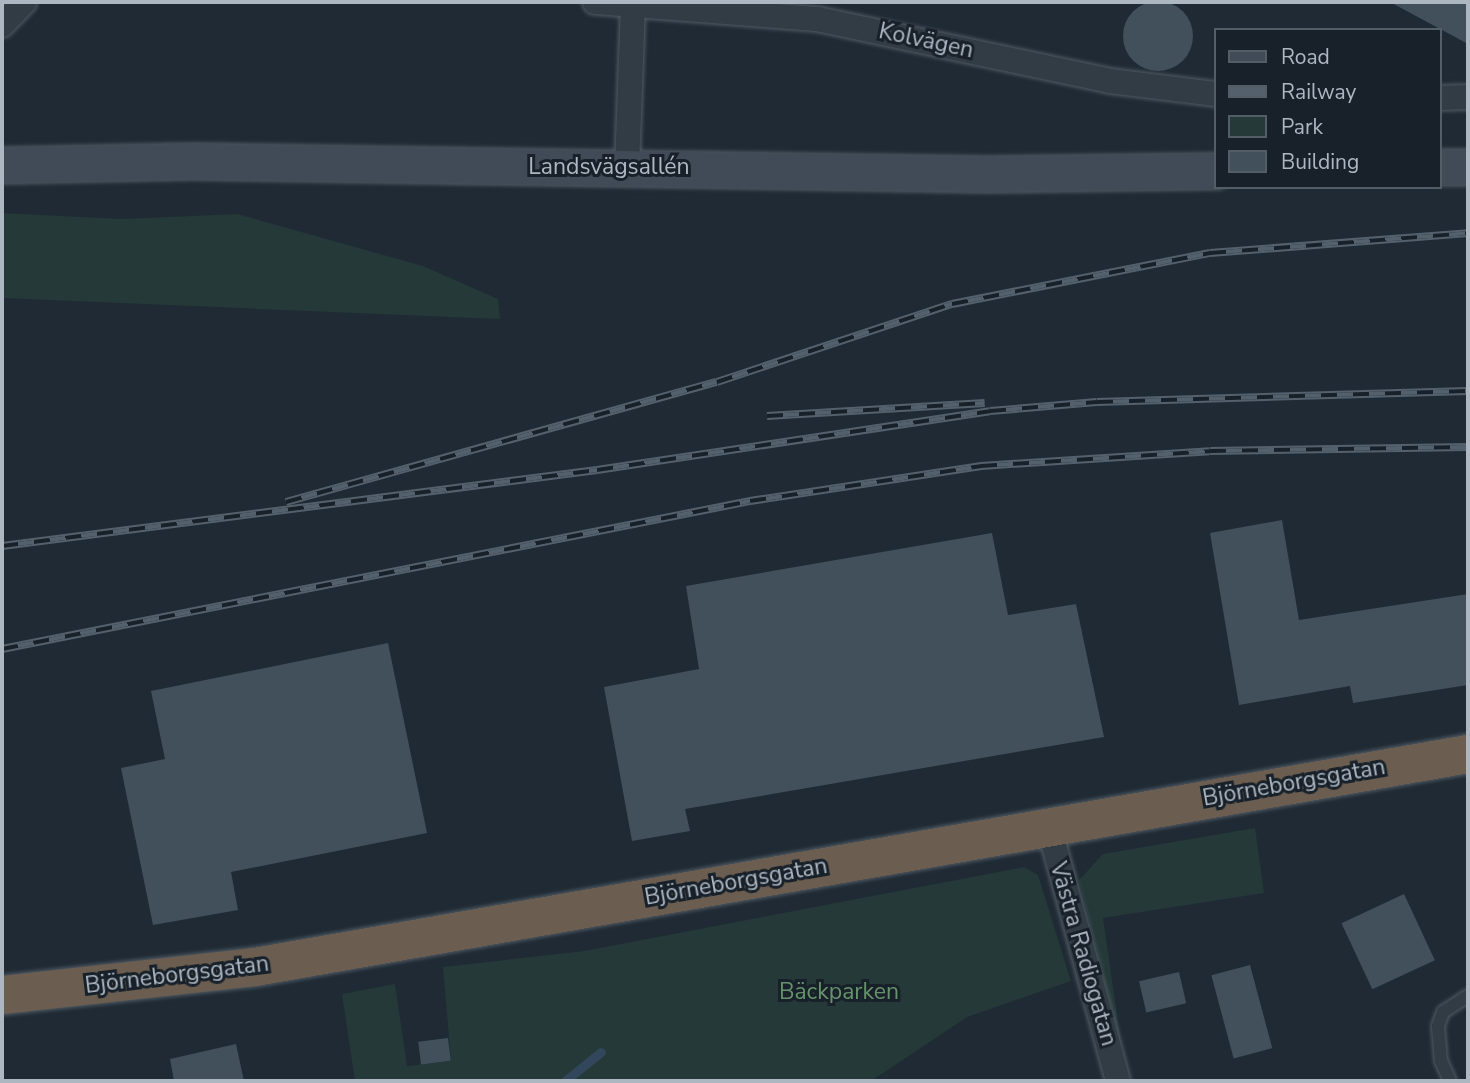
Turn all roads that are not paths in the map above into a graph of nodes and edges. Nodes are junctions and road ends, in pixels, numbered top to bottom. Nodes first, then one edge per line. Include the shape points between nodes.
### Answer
1 (24, 2) edge
2 (595, 2) edge
3 (633, 6) junction
4 (2, 24) edge
5 (1214, 93) edge
6 (1442, 97) edge
7 (1468, 97) edge
8 (2, 165) edge
9 (1442, 167) edge
10 (1468, 167) edge
11 (627, 168) junction
12 (1214, 171) edge
13 (1468, 754) edge
14 (1049, 827) junction
15 (2, 995) edge
16 (1468, 996) edge
17 (1118, 1081) edge
18 (1450, 1081) edge

1 - 4 street
2 - 3 street, Kolvägen
3 - 5 street, Kolvägen via 817,19 1110,81
3 - 11 street
6 - 7 street
8 - 11 main road, Landsvägsallén via 192,161
9 - 10 main road
11 - 12 main road, Landsvägsallén via 987,174
13 - 14 highway, Björneborgsgatan
14 - 15 highway, Björneborgsgatan via 255,967
14 - 17 street, Västra Radiogatan
16 - 18 lane via 1443,1012 1438,1026 1441,1061

